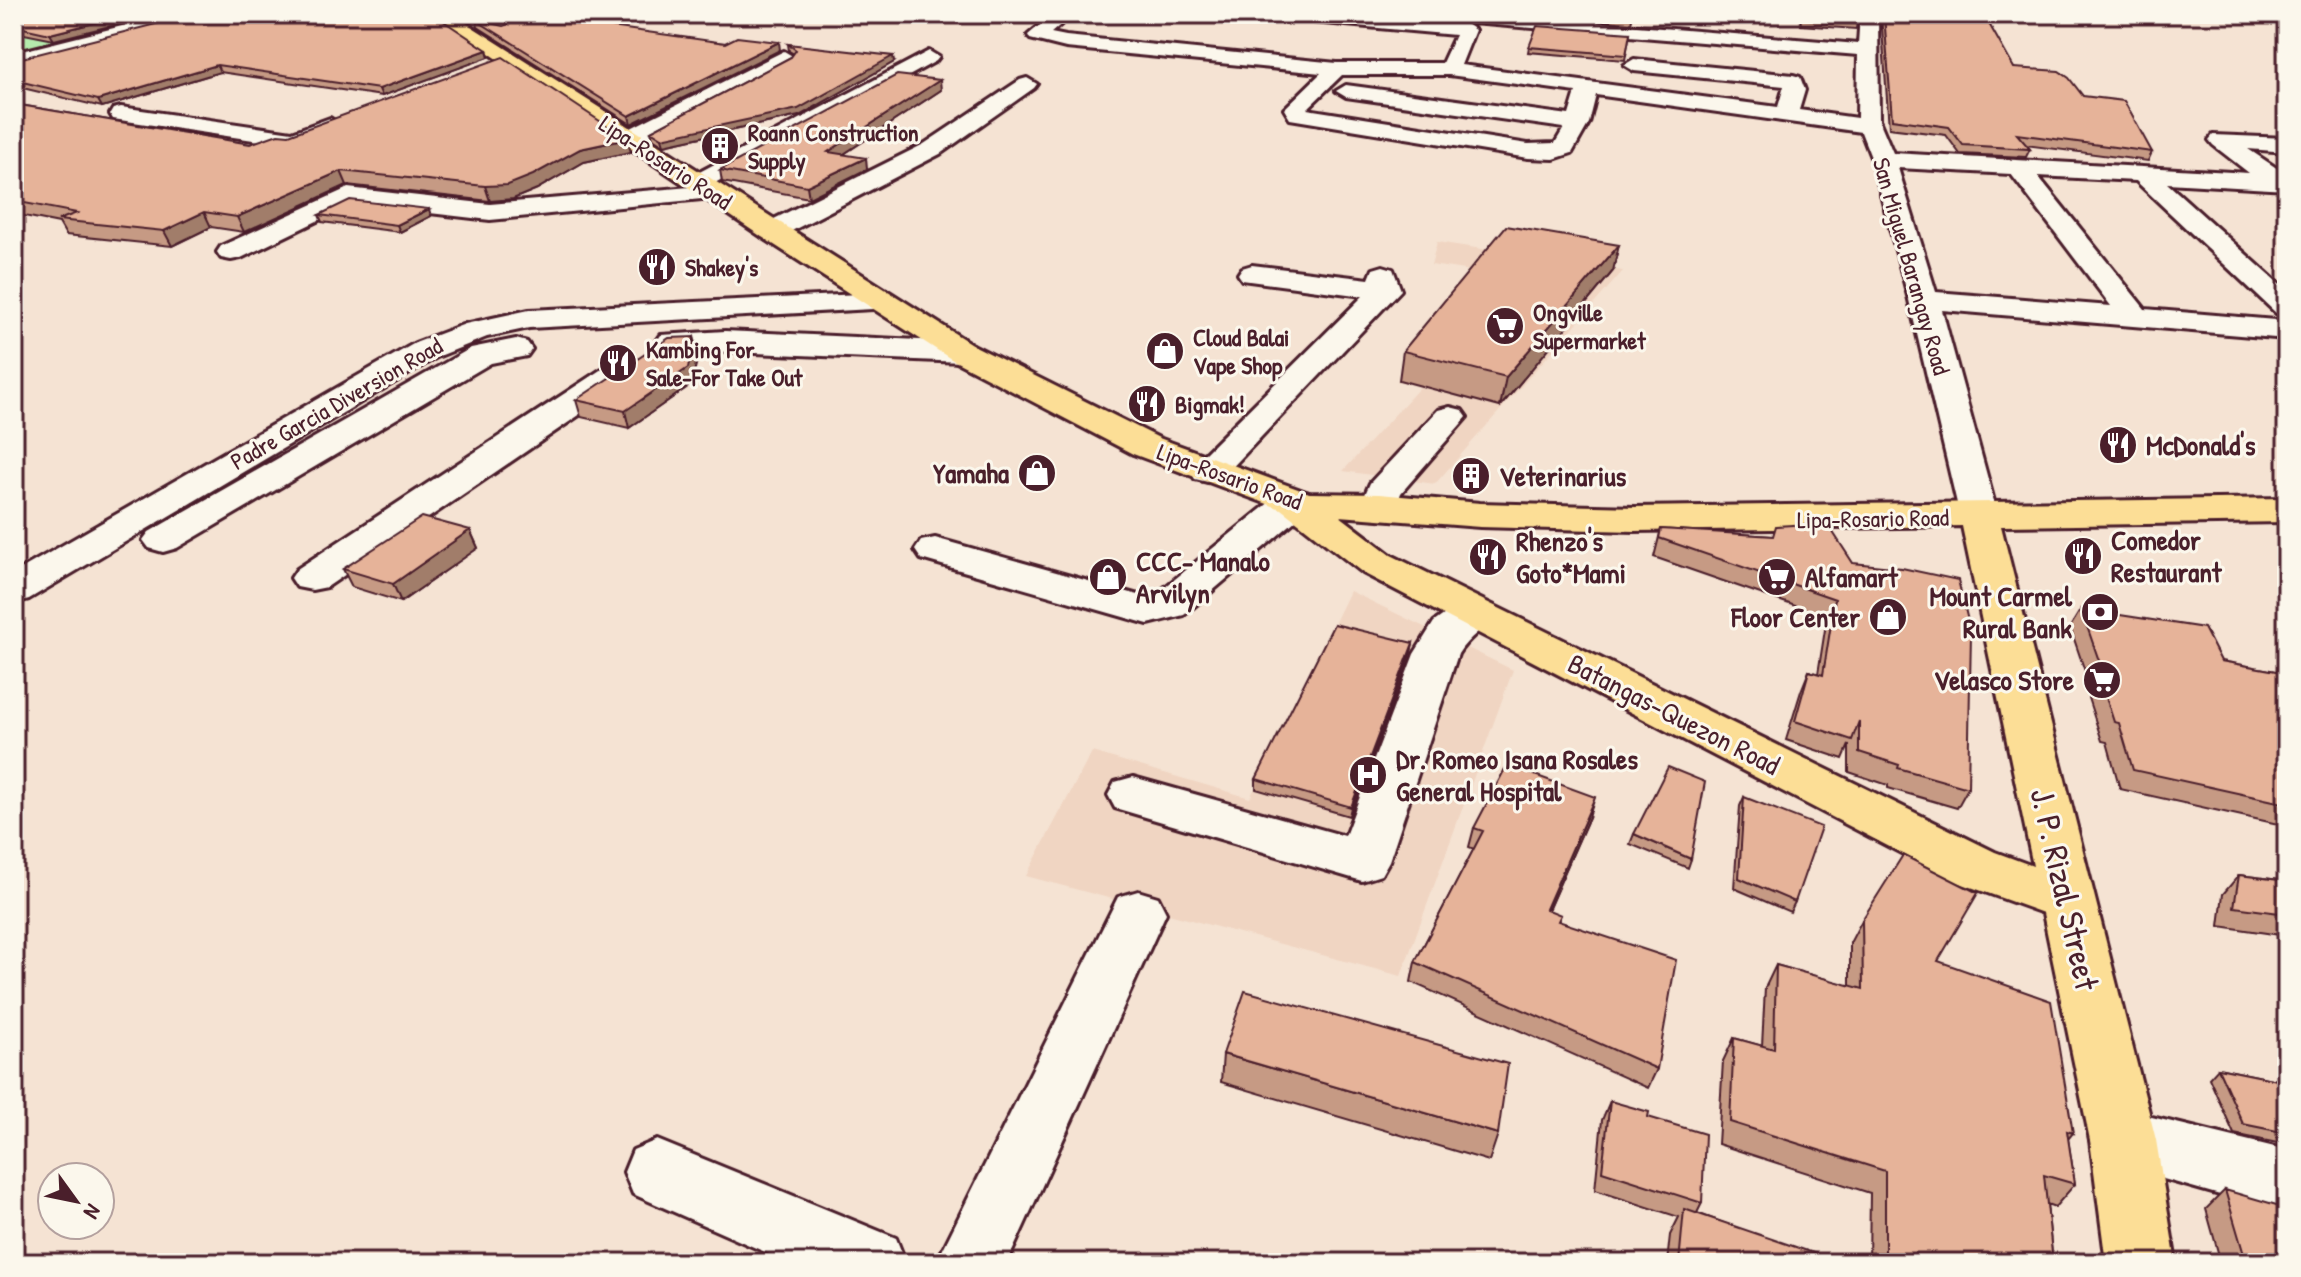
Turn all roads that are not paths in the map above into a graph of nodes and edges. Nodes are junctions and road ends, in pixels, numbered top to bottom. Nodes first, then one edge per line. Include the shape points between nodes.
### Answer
1 (191, 14) edge
2 (440, 14) edge
3 (1280, 14) edge
4 (1869, 14) edge
5 (1061, 16) edge
6 (1472, 18) dead end
7 (1089, 21) dead end
8 (14, 36) edge
9 (65, 46) junction
10 (1435, 48) dead end
11 (1466, 49) junction
12 (1867, 50) junction
13 (784, 57) edge
14 (929, 57) dead end
15 (14, 59) edge
16 (507, 59) junction
17 (1610, 62) edge
18 (478, 69) edge
19 (1337, 69) junction
20 (1449, 69) junction
21 (1027, 84) dead end
22 (1319, 88) junction
23 (1588, 88) junction
24 (121, 114) dead end
25 (1795, 114) junction
26 (351, 117) edge
27 (1578, 123) junction
28 (1869, 123) junction
29 (631, 137) junction
30 (2287, 145) edge
31 (1884, 160) junction
32 (2019, 168) junction
33 (2143, 174) junction
34 (2284, 184) edge
35 (706, 187) junction
36 (771, 231) junction
37 (231, 252) dead end
38 (1252, 274) dead end
39 (1924, 300) junction
40 (880, 302) junction
41 (2287, 307) edge
42 (2136, 318) junction
43 (2287, 330) edge
44 (665, 342) junction
45 (962, 352) junction
46 (1450, 417) dead end
47 (1208, 471) junction
48 (1295, 501) junction
49 (1379, 506) junction
50 (2287, 510) edge
51 (1979, 516) junction
52 (163, 540) dead end
53 (935, 550) dead end
54 (312, 578) dead end
55 (14, 590) edge
56 (1474, 613) junction
57 (1133, 795) dead end
58 (2068, 900) junction
59 (1138, 913) dead end
60 (2123, 1140) junction
61 (657, 1172) dead end
62 (2287, 1182) edge
63 (871, 1263) edge
64 (971, 1263) edge
65 (2141, 1263) edge

1 - 9 street
2 - 16 main road, Lipa-Rosario Road
3 - 11 street via 1466,30
4 - 12 street, San Miguel Barangay Road
5 - 7 street
5 - 19 street via 1037,35
6 - 12 street
8 - 9 street
9 - 15 street
10 - 11 street
11 - 20 street
12 - 28 street, San Miguel Barangay Road
13 - 29 street
14 - 35 street
16 - 18 street
16 - 29 main road, Lipa-Rosario Road
17 - 25 street via 1793,81
19 - 20 street
19 - 22 street
20 - 23 street
21 - 36 street via 932,149
22 - 27 street
22 - 27 street via 1295,109 1298,114 1528,151 1564,148
23 - 25 street
23 - 27 street
24 - 26 street via 294,139
25 - 28 street via 1826,122
28 - 31 street, San Miguel Barangay Road
29 - 35 main road, Lipa-Rosario Road
30 - 34 street via 2221,140
31 - 32 street
31 - 39 street, San Miguel Barangay Road
32 - 33 street
32 - 42 street
33 - 34 street
33 - 41 street
35 - 36 main road, Lipa-Rosario Road
35 - 37 street via 490,212 348,196
36 - 40 main road, Lipa-Rosario Road
38 - 47 street via 1384,283
39 - 42 street
39 - 51 street, San Miguel Barangay Road
40 - 45 main road, Lipa-Rosario Road
40 - 55 street, Padre Garcia Diversion Road via 529,319 459,335
42 - 43 street
44 - 45 street via 725,340
44 - 52 street via 482,355
44 - 54 street
45 - 47 main road, Lipa-Rosario Road via 1089,419
46 - 49 street via 1383,491
47 - 48 main road, Lipa-Rosario Road
48 - 49 main road, Lipa-Rosario Road
48 - 53 street via 1160,610 1148,611
48 - 56 main road, Batangas-Quezon Road via 1368,558
49 - 51 main road, Lipa-Rosario Road via 1573,519
50 - 51 main road, Lipa-Rosario Road
51 - 58 main road, J. P. Rizal Street
56 - 57 street via 1449,632 1436,654 1362,861
56 - 58 main road, Batangas-Quezon Road via 1976,867
58 - 60 main road, J. P. Rizal Street
59 - 64 street
60 - 62 street
60 - 65 main road, J. P. Rizal Street
61 - 63 street

